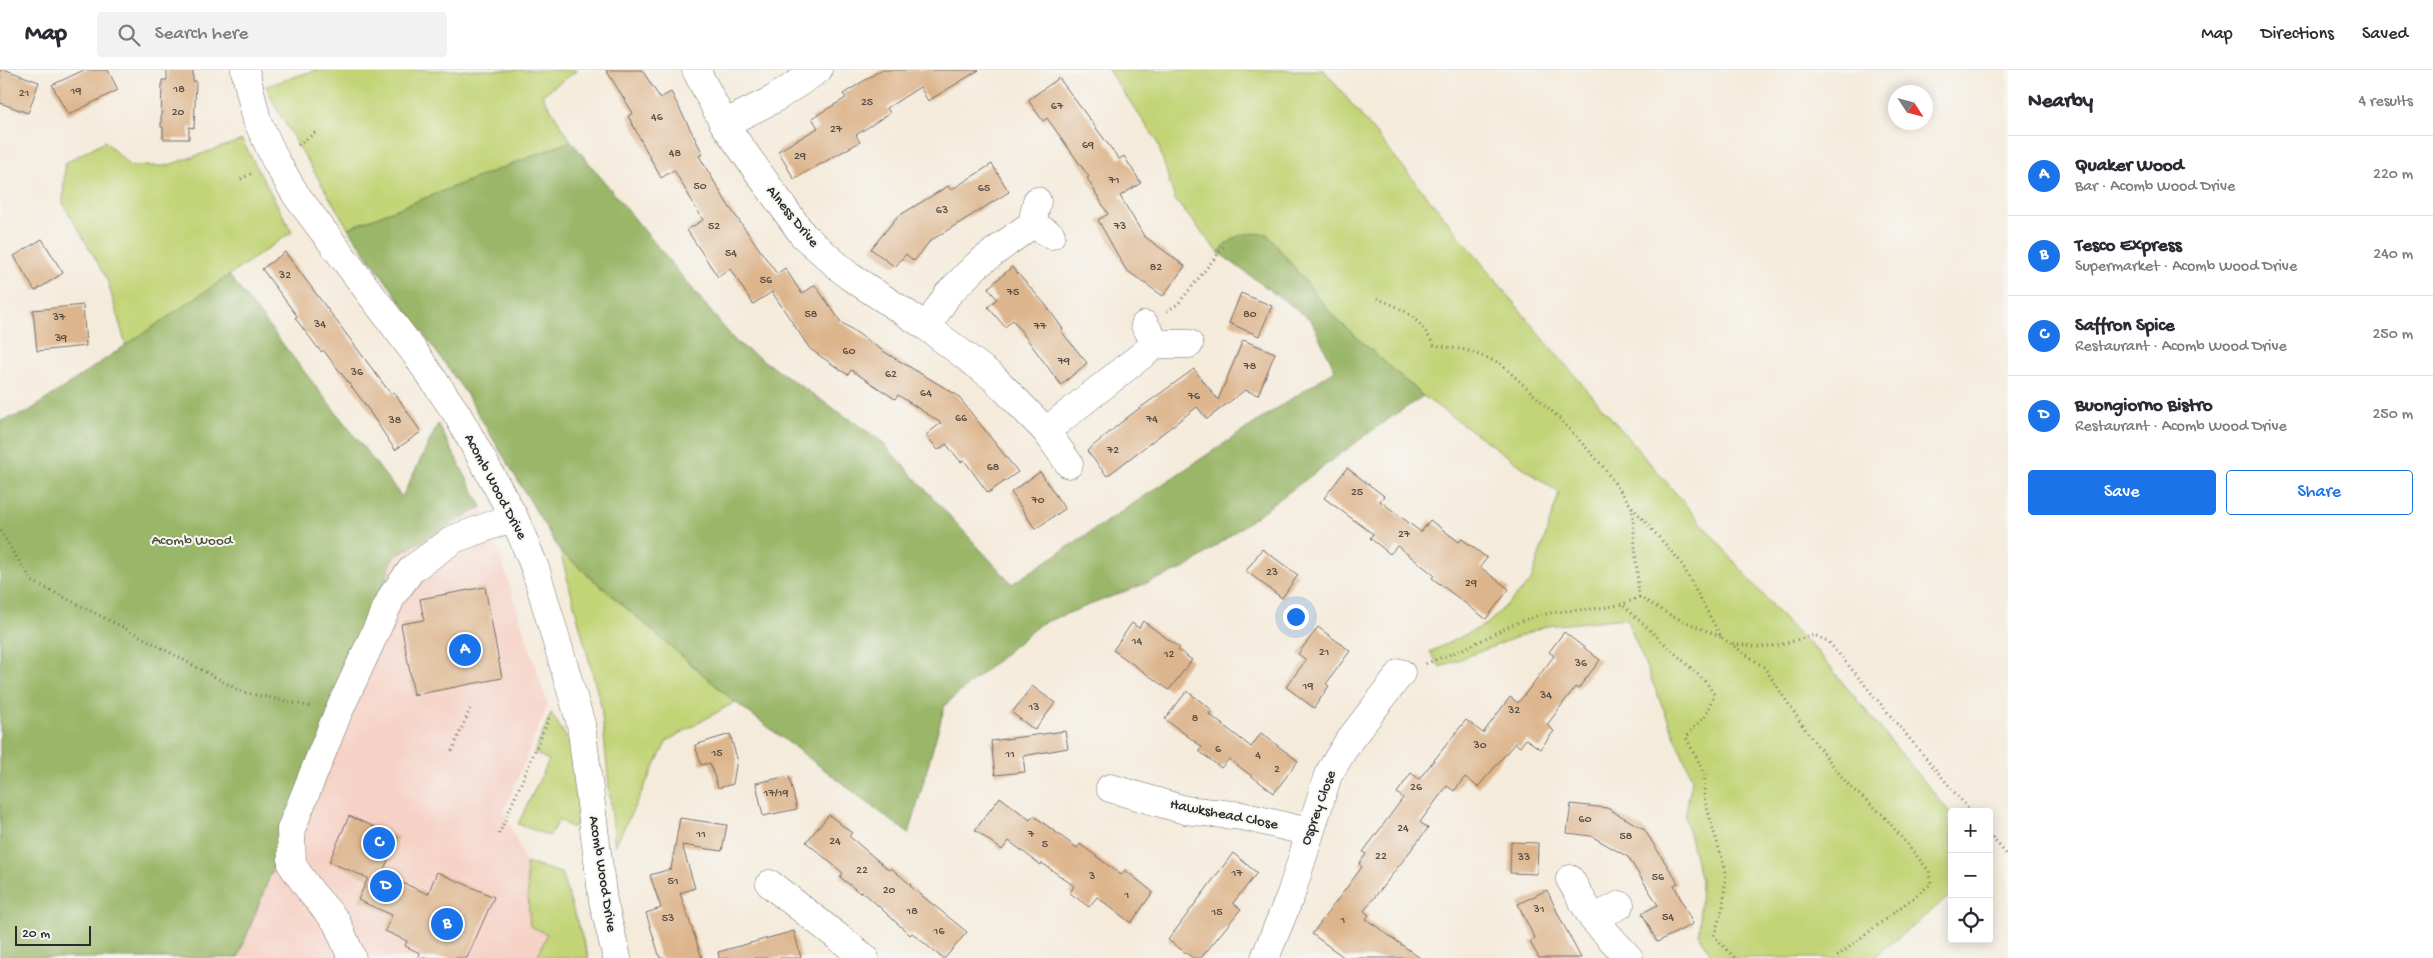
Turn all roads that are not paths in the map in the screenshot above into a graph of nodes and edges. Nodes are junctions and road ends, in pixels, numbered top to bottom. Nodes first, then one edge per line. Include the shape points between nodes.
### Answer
1 (244, 70) edge
2 (696, 70) edge
3 (818, 70) edge
4 (724, 124) junction
5 (1040, 220) dead end
6 (927, 327) junction
7 (1189, 344) dead end
8 (1046, 431) junction
9 (1069, 464) dead end
10 (514, 517) junction
11 (1401, 673) road end
12 (1110, 788) dead end
13 (1309, 832) junction
14 (1570, 879) dead end
15 (770, 884) dead end
16 (1620, 905) dead end
17 (1593, 919) junction
18 (352, 958) edge
19 (617, 958) edge
20 (865, 958) edge
21 (1265, 958) edge
22 (1629, 958) edge

1 - 10 street, Acomb Wood Drive via 257,120 296,195 426,368 457,414
2 - 4 street, Alness Drive
3 - 4 street via 774,99
4 - 6 street, Alness Drive via 803,235 849,276
5 - 6 street via 977,265 948,294
6 - 8 street, Alness Drive via 994,378
7 - 8 street via 1150,334
8 - 9 street, Alness Drive
10 - 18 street via 454,539 412,569 392,596 338,713 291,829 292,865 336,921
10 - 19 street, Acomb Wood Drive via 535,568 581,724 603,901
11 - 13 street, Osprey Close via 1348,742 1328,775
12 - 13 street, Hawkshead Close via 1185,810 1242,816
13 - 21 street, Osprey Close via 1291,894
14 - 17 street
15 - 20 street
16 - 17 street
17 - 22 street

